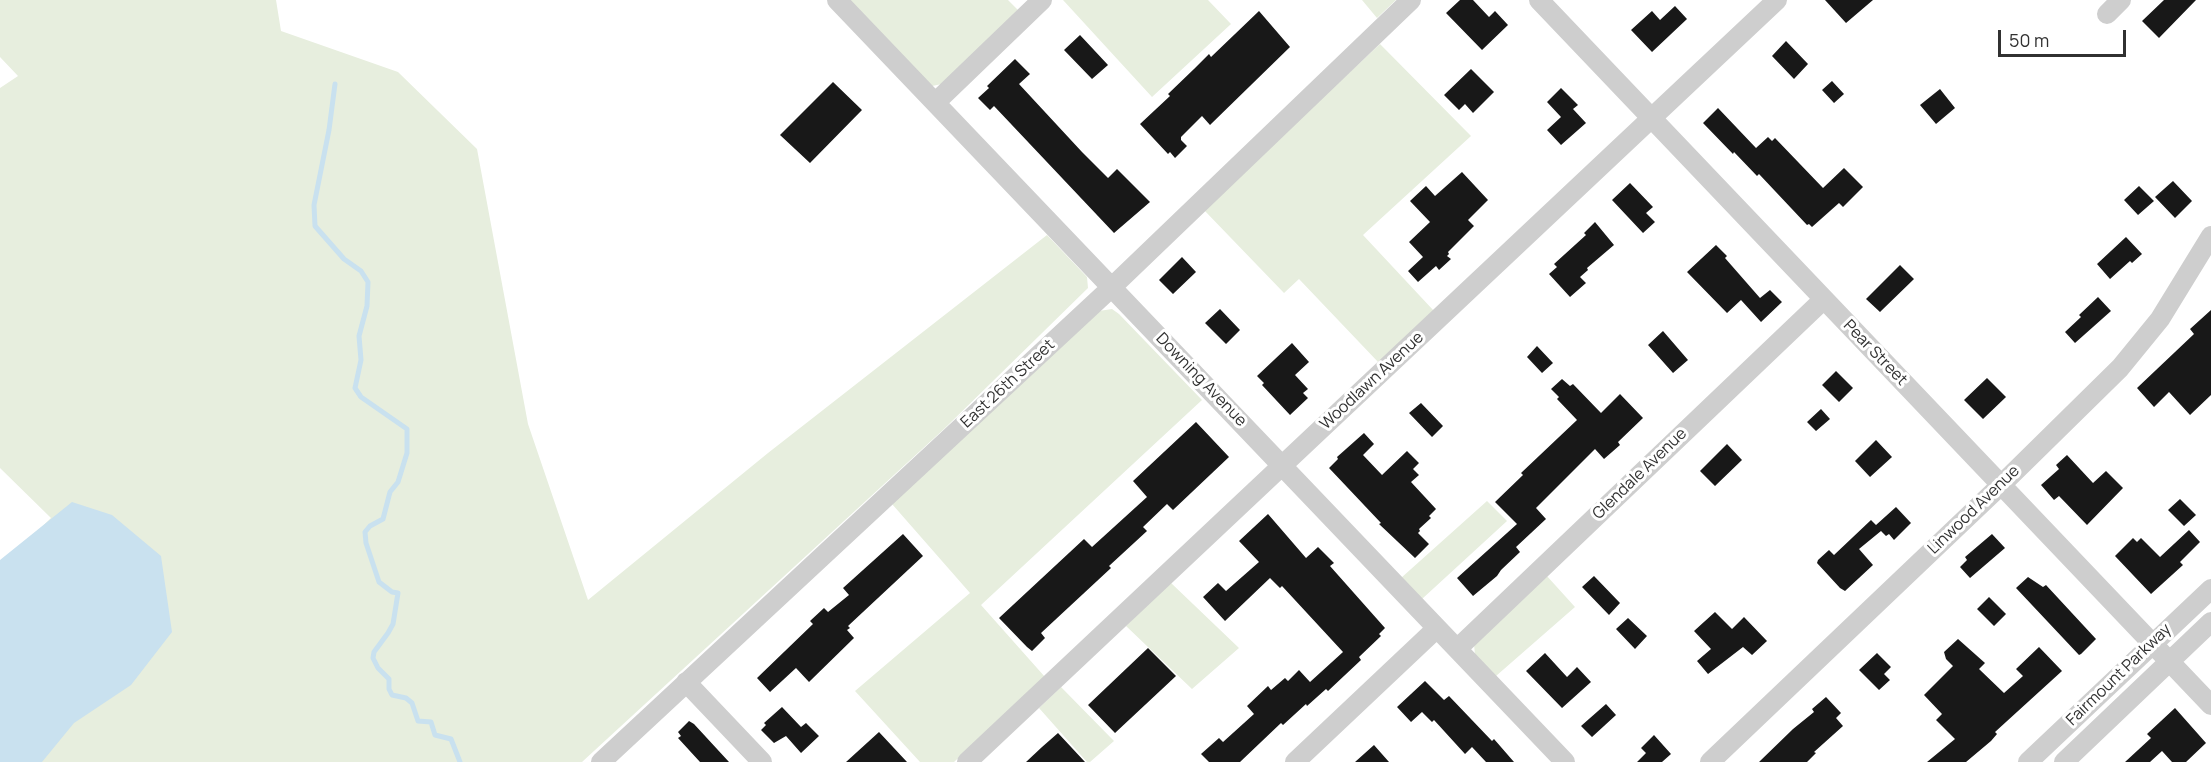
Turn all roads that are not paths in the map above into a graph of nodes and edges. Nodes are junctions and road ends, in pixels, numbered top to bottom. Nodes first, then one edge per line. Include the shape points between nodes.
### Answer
1 (837, 0) edge
2 (1042, 0) edge
3 (1411, 0) edge
4 (1539, 0) edge
5 (1777, 0) edge
6 (2121, 0) edge
7 (2107, 14) dead end
8 (936, 102) junction
9 (1652, 118) junction
10 (2211, 236) edge
11 (1112, 287) junction
12 (1824, 299) junction
13 (1283, 466) junction
14 (2001, 485) junction
15 (2211, 589) edge
16 (2211, 622) edge
17 (1437, 628) junction
18 (2152, 644) junction
19 (1457, 649) junction
20 (2169, 661) junction
21 (686, 682) junction
22 (2211, 705) edge
23 (601, 762) edge
24 (762, 762) edge
25 (967, 762) edge
26 (1295, 762) edge
27 (1565, 762) edge
28 (1710, 762) edge
29 (2028, 762) edge
30 (2064, 762) edge

1 - 8 street, Downing Avenue
2 - 8 street
3 - 11 street, East 26th Street
4 - 9 street, Pear Street
5 - 9 street, Woodlawn Avenue
6 - 7 street
8 - 11 street, Downing Avenue
9 - 12 street, Pear Street
9 - 13 street, Woodlawn Avenue
10 - 14 street, Linwood Avenue via 2143,342
11 - 13 street, Downing Avenue
11 - 21 street, East 26th Street
12 - 14 street, Pear Street
12 - 19 street, Glendale Avenue
13 - 17 street, Downing Avenue
13 - 25 street, Woodlawn Avenue
14 - 18 street, Pear Street
14 - 28 street, Linwood Avenue
15 - 18 street, Fairmount Parkway
16 - 20 street, Fairmount Parkway
17 - 19 street, Downing Avenue
17 - 26 street
18 - 20 street, Pear Street
18 - 29 street, Fairmount Parkway
19 - 27 street, Downing Avenue
20 - 22 street, Pear Street
20 - 30 street, Fairmount Parkway
21 - 23 street, East 26th Street
21 - 24 street

